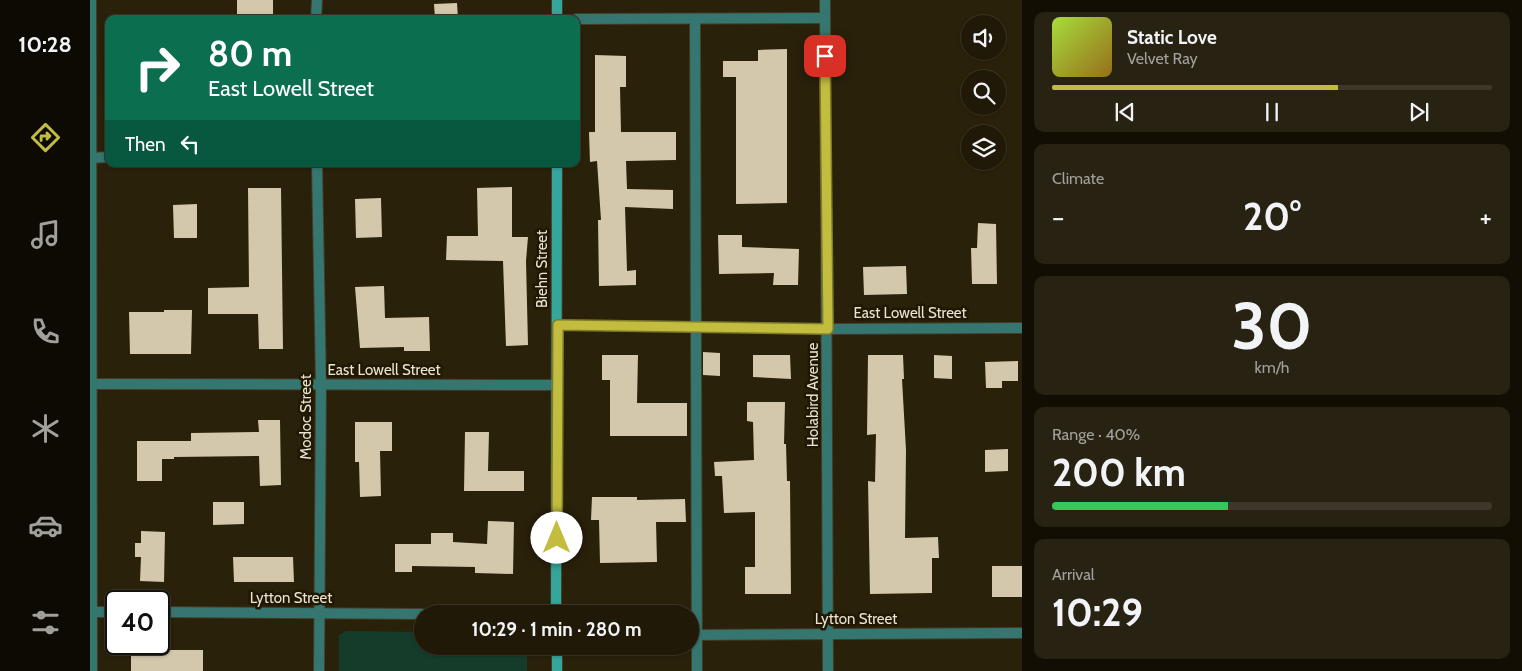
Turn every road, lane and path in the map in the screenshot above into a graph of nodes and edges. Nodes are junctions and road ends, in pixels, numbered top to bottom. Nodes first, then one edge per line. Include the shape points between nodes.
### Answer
1 (91, 0) edge
2 (316, 0) edge
3 (557, 0) edge
4 (825, 0) edge
5 (316, 15) edge
6 (557, 15) edge
7 (695, 18) junction
8 (825, 18) junction
9 (580, 19) edge
10 (91, 158) edge
11 (105, 158) edge
12 (316, 167) edge
13 (557, 167) edge
14 (558, 325) junction
15 (697, 326) junction
16 (1022, 328) edge
17 (828, 329) junction
18 (90, 384) edge
19 (321, 385) junction
20 (557, 385) junction
21 (556, 605) edge
22 (694, 605) edge
23 (91, 612) edge
24 (105, 612) edge
25 (170, 612) edge
26 (320, 613) junction
27 (414, 614) edge
28 (1022, 633) edge
29 (828, 634) junction
30 (699, 635) edge
31 (557, 655) edge
32 (696, 655) edge
33 (92, 671) edge
34 (319, 671) edge
35 (557, 671) edge
36 (697, 671) edge
37 (828, 671) edge

1 - 10 street
2 - 5 street
3 - 6 street
4 - 8 street, Holabird Avenue
7 - 8 street
7 - 9 street
7 - 15 street
8 - 17 street, Holabird Avenue
10 - 11 street
10 - 18 street
12 - 19 street, Modoc Street
13 - 14 street, Biehn Street
14 - 15 street, East Lowell Street
14 - 20 street, Biehn Street
15 - 17 street, East Lowell Street
15 - 22 street
16 - 17 street, East Lowell Street
17 - 29 street, Holabird Avenue
18 - 19 street, East Lowell Street
18 - 23 street
19 - 20 street, East Lowell Street
19 - 26 street, Modoc Street
20 - 21 street, Biehn Street
23 - 24 street
23 - 33 street
25 - 26 street, Lytton Street
26 - 27 street, Lytton Street
26 - 34 street, Modoc Street
28 - 29 street, Lytton Street
29 - 30 street, Lytton Street
29 - 37 street, Holabird Avenue
31 - 35 street
32 - 36 street

